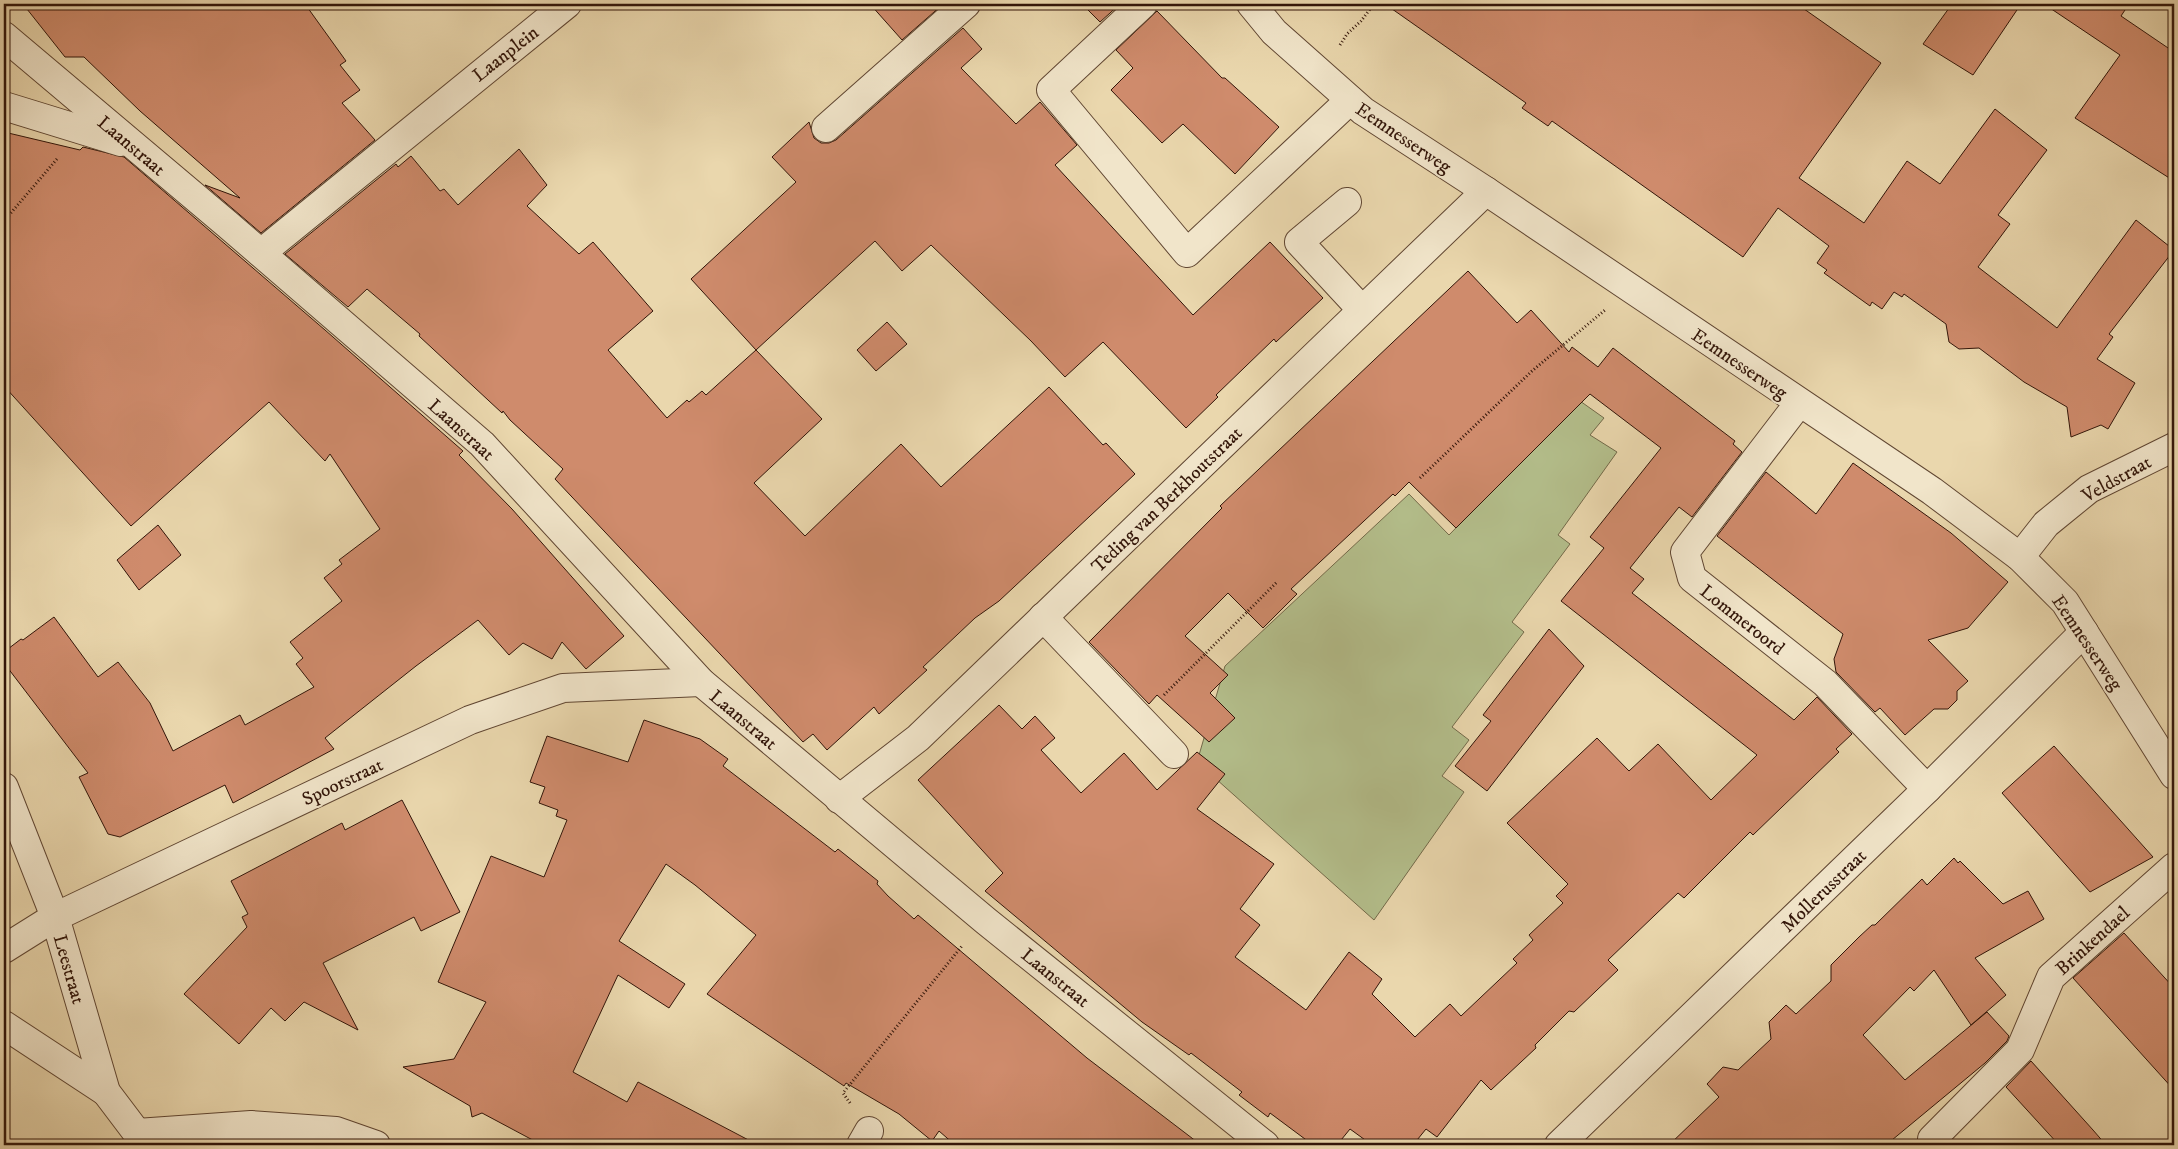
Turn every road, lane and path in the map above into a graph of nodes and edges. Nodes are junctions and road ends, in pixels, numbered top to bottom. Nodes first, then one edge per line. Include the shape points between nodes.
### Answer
1 (568, 4) edge
2 (966, 4) edge
3 (1143, 4) edge
4 (1251, 4) edge
5 (1374, 4) edge
6 (4, 36) edge
7 (1315, 70) junction
8 (1350, 100) junction
9 (4, 106) edge
10 (826, 128) dead end
11 (82, 130) junction
12 (132, 146) junction
13 (1486, 191) junction
14 (1347, 202) dead end
15 (4, 221) edge
16 (260, 253) junction
17 (1612, 276) junction
18 (1362, 310) junction
19 (1799, 403) junction
20 (2174, 447) edge
21 (1420, 478) dead end
22 (2020, 557) junction
23 (1277, 582) dead end
24 (1043, 617) junction
25 (2084, 632) junction
26 (701, 682) junction
27 (1140, 718) junction
28 (1174, 754) dead end
29 (2174, 775) edge
30 (4, 787) edge
31 (1927, 790) junction
32 (839, 799) junction
33 (2174, 867) edge
34 (55, 917) junction
35 (984, 919) junction
36 (4, 949) edge
37 (4, 1026) edge
38 (106, 1092) junction
39 (865, 1138) edge
40 (140, 1139) edge
41 (1932, 1139) dead end
42 (376, 1145) edge
43 (1264, 1145) edge
44 (1559, 1145) edge

1 - 16 street, Laanplein
2 - 10 street
3 - 8 street via 1051,90 1187,253
4 - 7 street, Eemnesserweg via 1274,32
5 - 7 path
6 - 12 street, Laanstraat
7 - 8 street, Eemnesserweg
8 - 13 street, Eemnesserweg via 1363,112
9 - 11 street
11 - 12 street
11 - 15 path
12 - 16 street, Laanstraat
13 - 17 street, Eemnesserweg
13 - 18 street, Teding van Berkhoutstraat
14 - 18 street via 1299,242
16 - 26 street, Laanstraat via 482,444
17 - 19 street, Eemnesserweg
17 - 21 path via 1613,304 1532,371
18 - 24 street, Teding van Berkhoutstraat
19 - 22 street, Eemnesserweg via 1932,490
19 - 31 street, Lommeroord via 1685,552 1692,578 1825,683
20 - 22 street, Veldstraat via 2089,489 2046,524
22 - 25 street, Eemnesserweg via 2065,602
23 - 27 path
24 - 27 street
24 - 32 street, Teding van Berkhoutstraat via 918,738
25 - 29 street, Eemnesserweg
25 - 31 street, Mollerusstraat
26 - 32 street, Laanstraat
26 - 34 street, Spoorstraat via 563,688 470,720
27 - 28 street
30 - 34 street, Leestraat
31 - 44 street, Mollerusstraat
32 - 35 street, Laanstraat
33 - 41 street, Brinkendael via 2051,977 2020,1050
34 - 36 street, Spoorstraat
34 - 38 street, Leestraat
35 - 39 path via 843,1093
35 - 43 street, Laanstraat
37 - 38 street
38 - 40 street, Leestraat
40 - 42 street via 251,1125 336,1131

